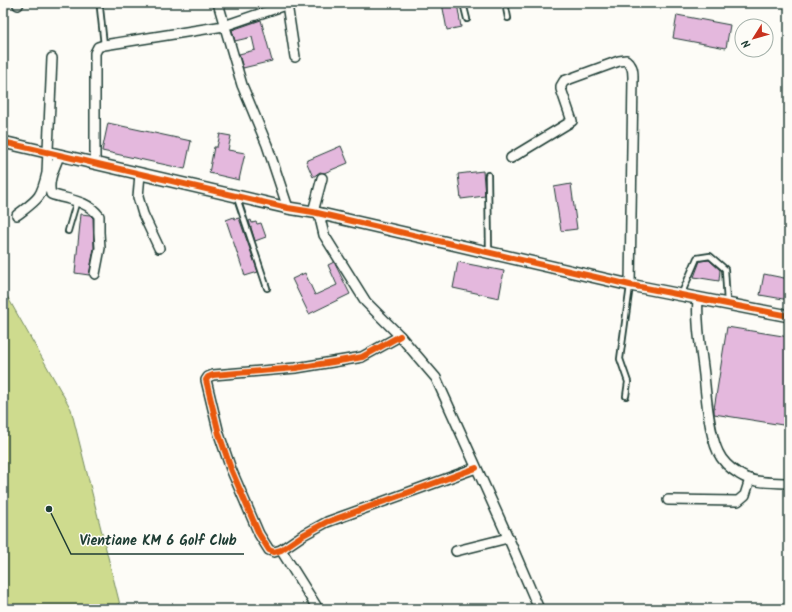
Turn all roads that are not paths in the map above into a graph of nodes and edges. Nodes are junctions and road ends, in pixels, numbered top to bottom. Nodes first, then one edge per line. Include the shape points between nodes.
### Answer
1 (218, 3) edge
2 (463, 3) edge
3 (505, 3) edge
4 (289, 4) edge
5 (100, 8) dead end
6 (508, 18) dead end
7 (467, 19) dead end
8 (224, 26) junction
9 (104, 45) junction
10 (295, 57) dead end
11 (52, 58) dead end
12 (3, 142) edge
13 (54, 154) junction
14 (512, 158) dead end
15 (95, 163) junction
16 (140, 174) junction
17 (488, 175) dead end
18 (322, 178) dead end
19 (237, 196) junction
20 (77, 200) junction
21 (288, 208) junction
22 (316, 213) junction
23 (16, 214) dead end
24 (68, 231) dead end
25 (159, 248) dead end
26 (489, 253) junction
27 (95, 274) dead end
28 (630, 285) junction
29 (267, 288) dead end
30 (681, 296) junction
31 (698, 299) junction
32 (728, 304) junction
33 (789, 316) edge
34 (400, 336) junction
35 (626, 396) dead end
36 (476, 468) junction
37 (750, 479) junction
38 (789, 483) edge
39 (668, 500) dead end
40 (508, 538) junction
41 (281, 550) junction
42 (456, 551) dead end
43 (318, 609) edge
44 (539, 609) edge

1 - 8 street
2 - 7 lane
3 - 6 lane
4 - 8 street
4 - 10 street
5 - 9 lane
8 - 9 street
8 - 21 street via 242,85 267,145
9 - 15 street via 98,47 95,53
11 - 13 street
12 - 13 street
13 - 15 street
13 - 20 street via 50,180 51,194
13 - 23 street via 38,199
14 - 28 street via 572,121 560,86 564,81 619,61 626,60 630,63 633,77
15 - 16 street
16 - 19 street
16 - 25 street via 138,197
17 - 26 lane
18 - 22 street
19 - 21 street
19 - 29 lane
20 - 24 lane
20 - 27 street via 99,216 100,248
21 - 22 street
22 - 26 street
22 - 34 street via 324,235 366,302
26 - 28 street
28 - 30 street
28 - 35 lane via 620,358 628,382
30 - 31 street
30 - 32 lane via 697,258 710,256 724,269
31 - 32 street
31 - 37 street via 697,313 713,438 718,453 727,464
32 - 33 street
34 - 36 street via 433,373
34 - 41 street via 362,357 296,368 214,375 206,380 219,434 231,469 259,534 269,550
36 - 40 street
36 - 41 street via 327,522
37 - 38 street
37 - 39 street via 744,495 738,501
40 - 42 street
40 - 44 street
41 - 43 street

